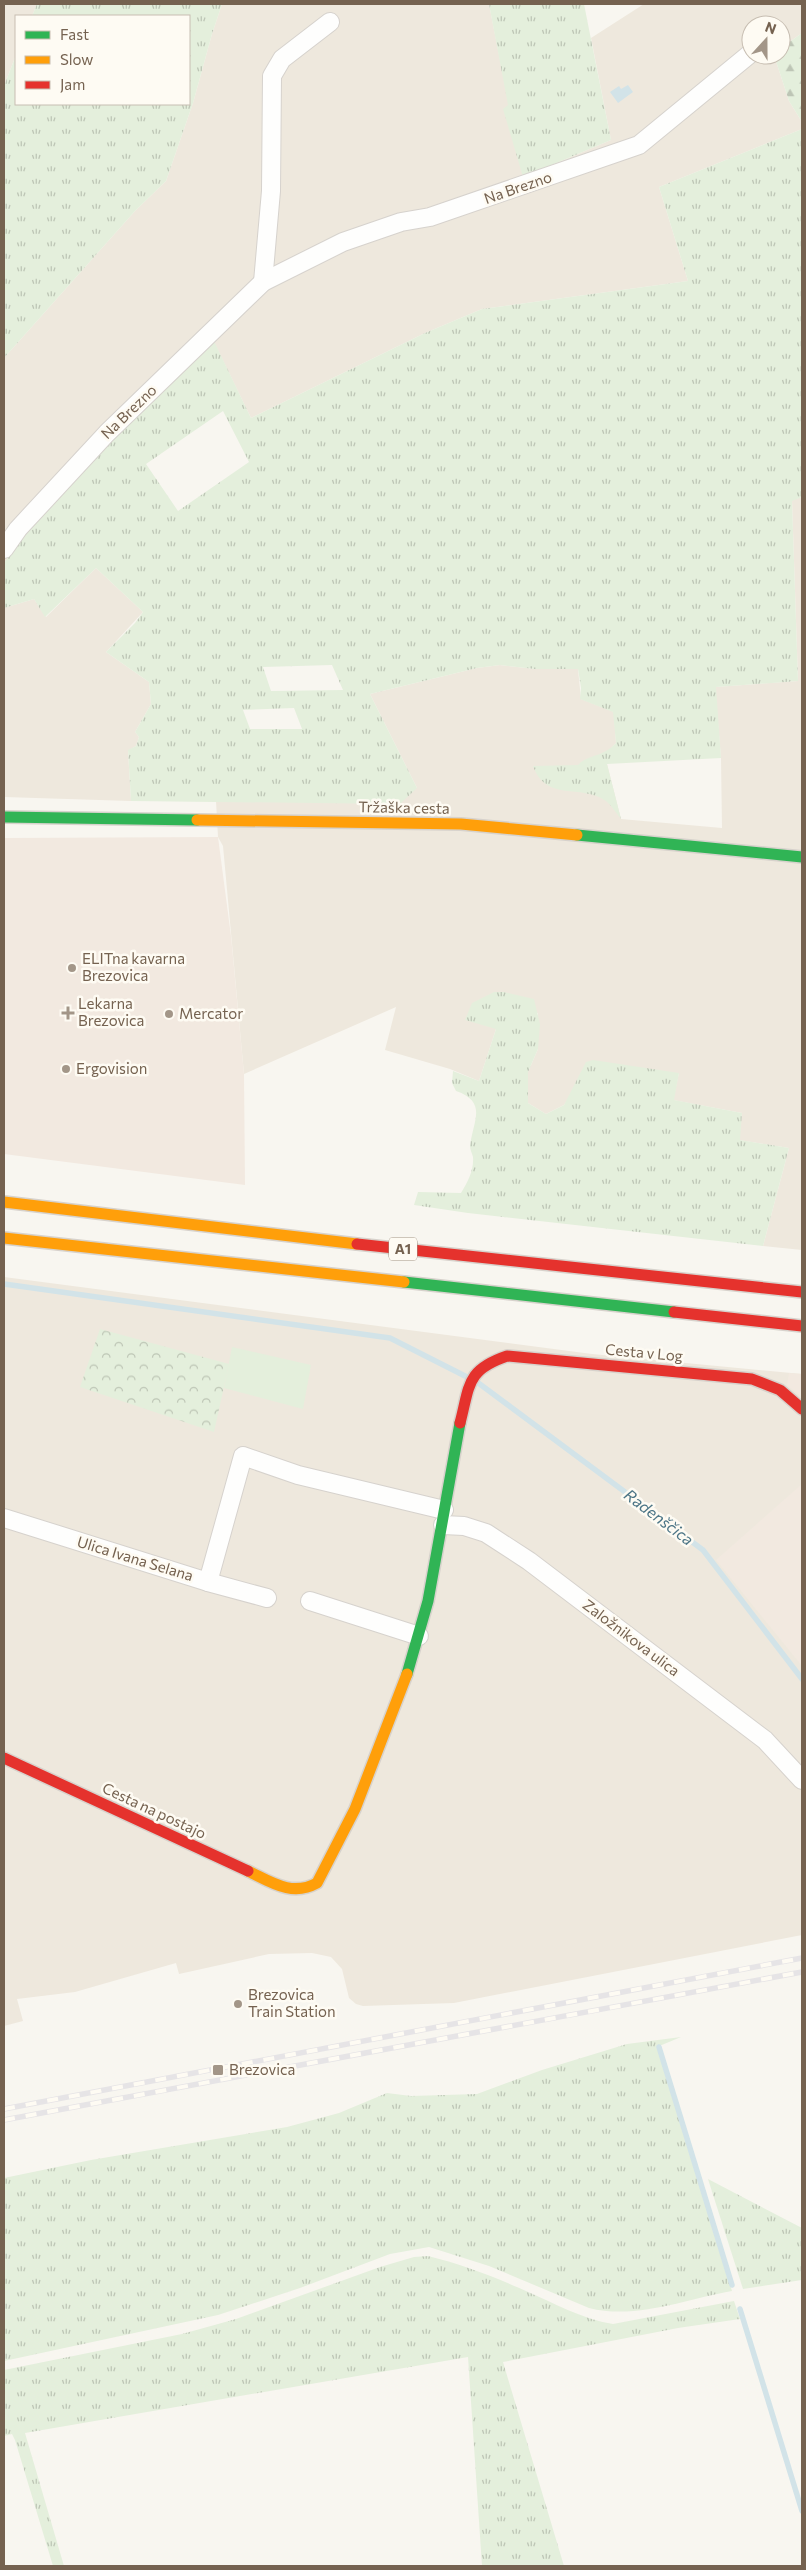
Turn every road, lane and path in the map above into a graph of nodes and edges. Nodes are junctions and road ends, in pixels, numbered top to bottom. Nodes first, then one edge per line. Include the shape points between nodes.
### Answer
1 (330, 22) dead end
2 (741, 61) edge
3 (263, 282) junction
4 (4, 549) edge
5 (4, 817) edge
6 (802, 857) edge
7 (4, 1202) edge
8 (4, 1238) edge
9 (802, 1292) edge
10 (802, 1326) edge
11 (802, 1409) edge
12 (444, 1517) junction
13 (4, 1518) edge
14 (208, 1582) junction
15 (267, 1598) dead end
16 (310, 1601) dead end
17 (419, 1636) junction
18 (4, 1758) edge
19 (802, 1780) edge

1 - 3 street via 282,59 272,76 271,191
2 - 3 street, Na Brezno via 639,146 439,214 401,222 343,242
3 - 4 street, Na Brezno via 107,432 18,529
5 - 6 main road, Tržaška cesta via 462,824
7 - 9 main road, A1
8 - 10 main road, A1
11 - 12 main road, Cesta v Log via 786,1392 752,1379 507,1356 486,1363 478,1370 470,1386 456,1441
12 - 14 street, Založnikova ulica via 243,1456
12 - 17 main road
12 - 19 street, Založnikova ulica via 486,1533 529,1561 765,1740
13 - 14 street, Ulica Ivana Selana
14 - 15 street, Ulica Ivana Selana
16 - 17 street
17 - 18 main road, Cesta na postajo via 389,1725 355,1809 317,1883 306,1890 292,1891

